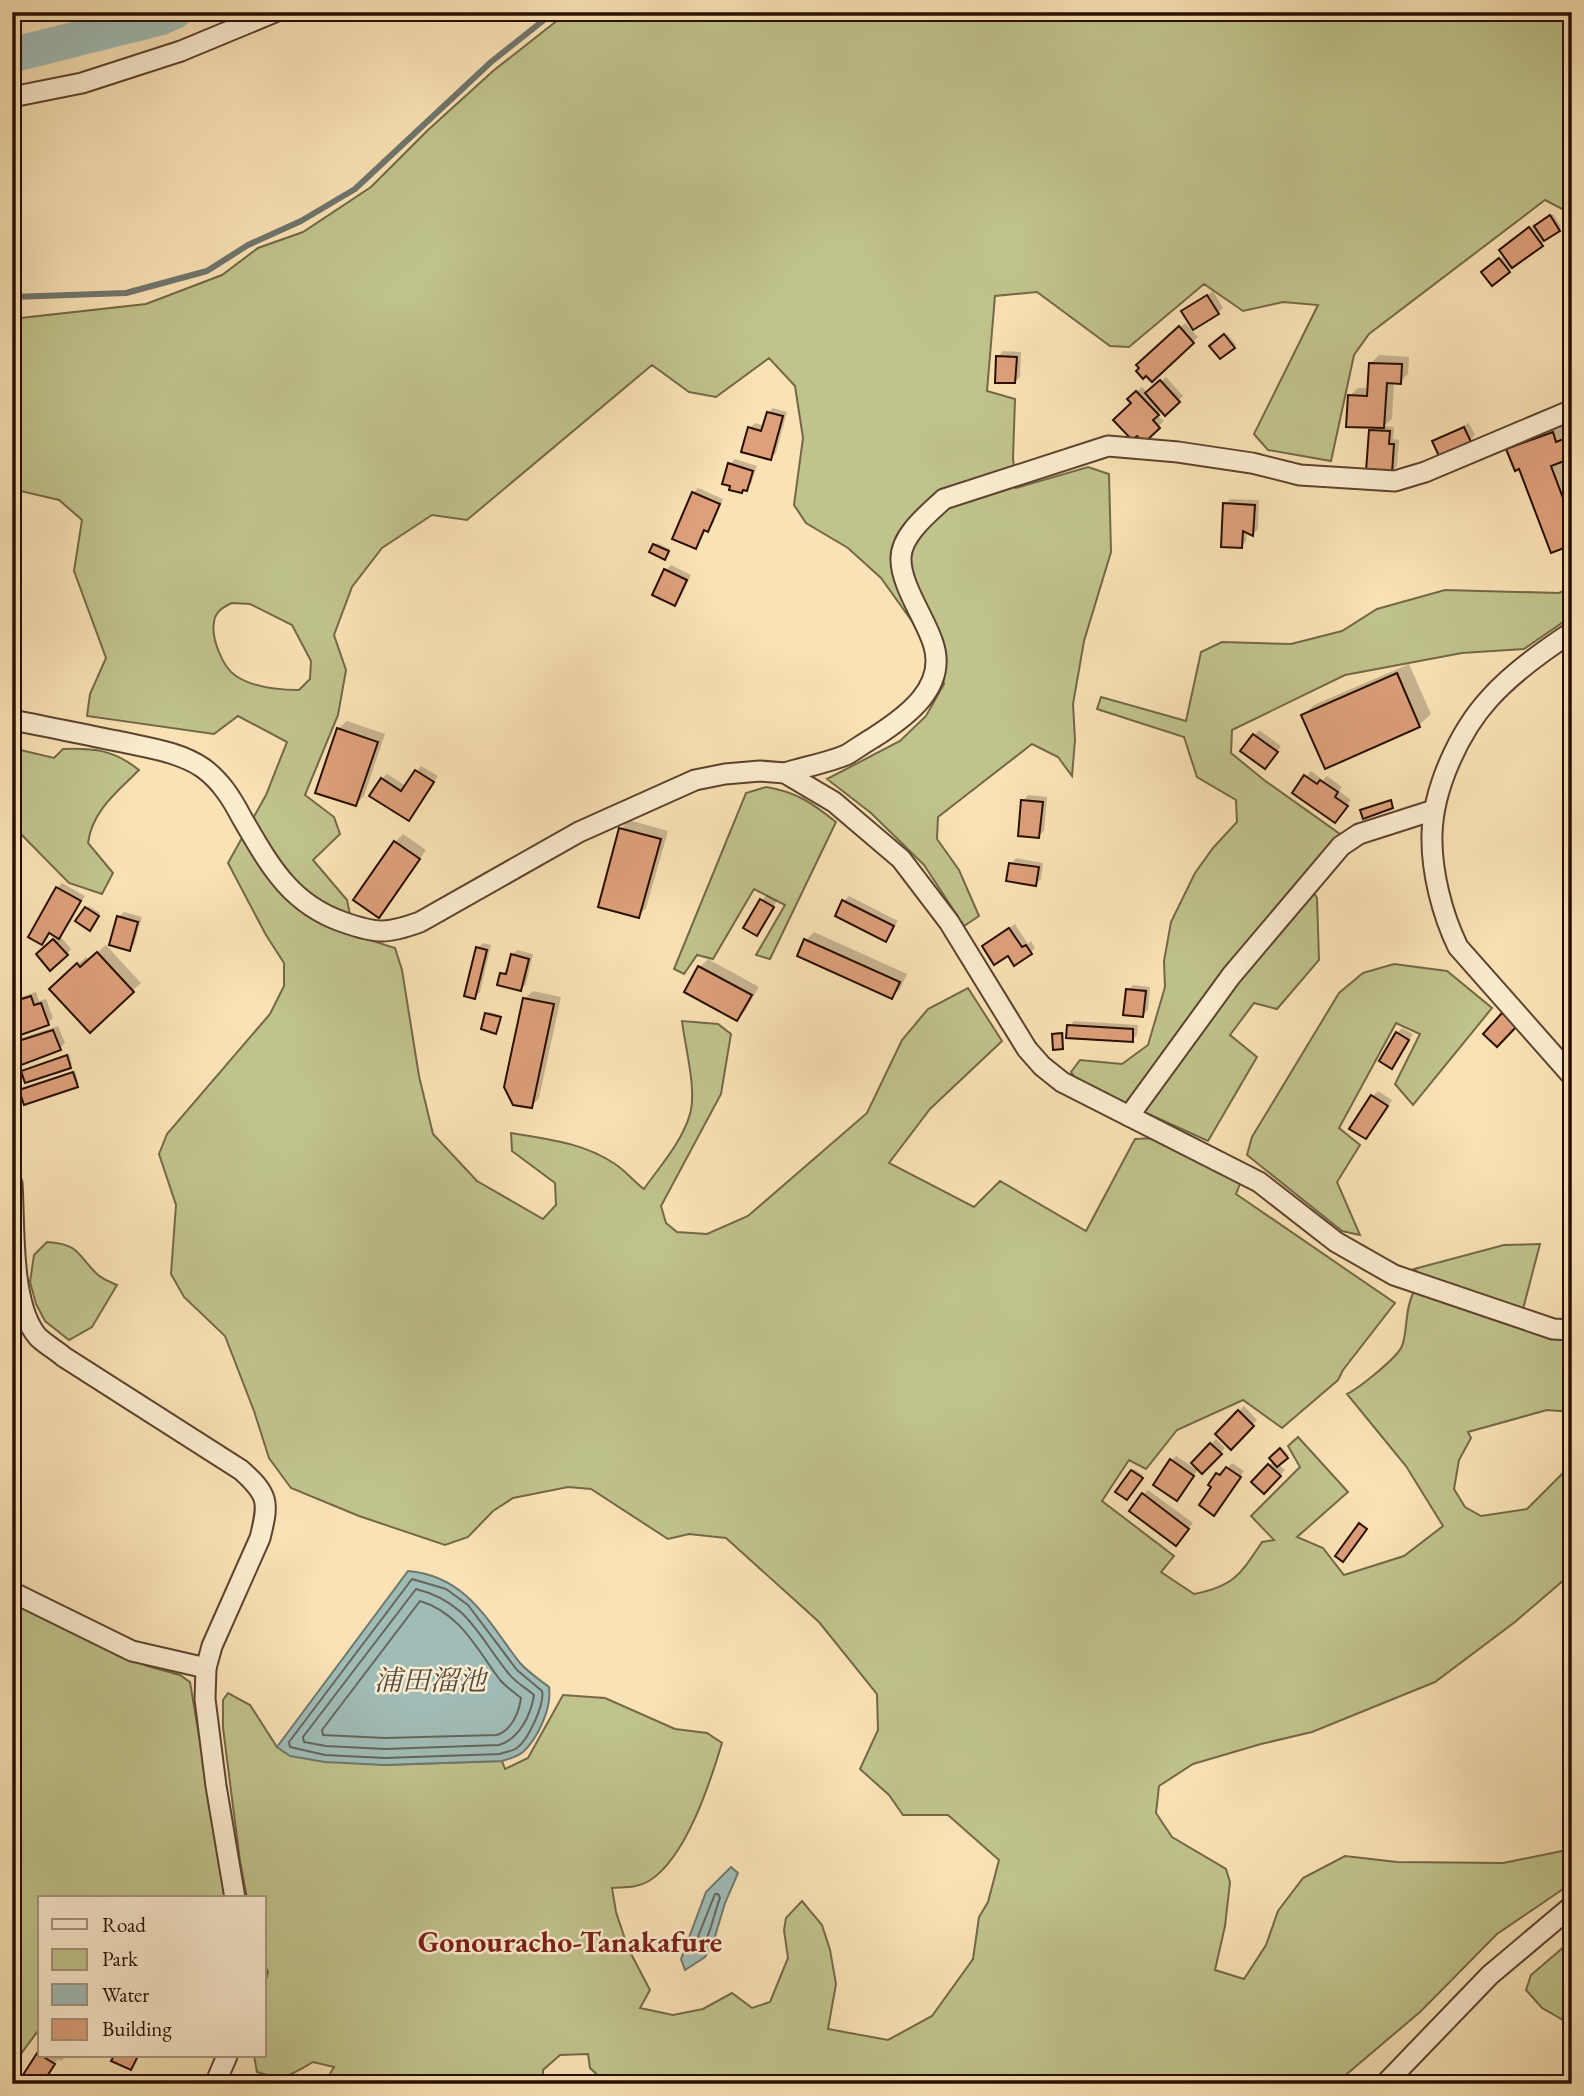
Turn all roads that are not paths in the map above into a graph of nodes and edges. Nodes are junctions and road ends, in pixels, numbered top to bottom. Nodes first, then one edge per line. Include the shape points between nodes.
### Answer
1 (275, 12) edge
2 (12, 97) edge
3 (1572, 410) edge
4 (1572, 632) edge
5 (12, 720) edge
6 (785, 773) junction
7 (1434, 810) junction
8 (1572, 1076) edge
9 (1129, 1116) junction
10 (12, 1184) edge
11 (1572, 1330) edge
12 (12, 1592) edge
13 (206, 1668) junction
14 (235, 1896) edge
15 (1572, 1906) edge
16 (226, 2058) edge
17 (215, 2084) edge
18 (1385, 2084) edge

1 - 2 street via 181,51 82,83
3 - 6 street via 1395,481 1300,475 1239,461 1108,446 944,499 909,537 901,556 902,572 934,645 937,668 933,681 903,717 845,755
4 - 7 street via 1544,651 1481,709 1449,763
5 - 6 street via 167,752 200,766 232,800 286,887 312,908 380,932 420,922 579,832 695,780 760,771
6 - 9 street via 834,802 901,859 949,922 1042,1066 1062,1083
7 - 8 street via 1434,866 1448,927 1458,947
7 - 9 street via 1359,834 1341,846 1231,976
9 - 11 street via 1259,1182 1336,1242 1394,1275 1553,1329
10 - 13 street via 18,1291 38,1336 241,1469 259,1486 265,1501 260,1538
12 - 13 street via 132,1651
13 - 14 street via 205,1699
15 - 18 street via 1490,1975
16 - 17 street

